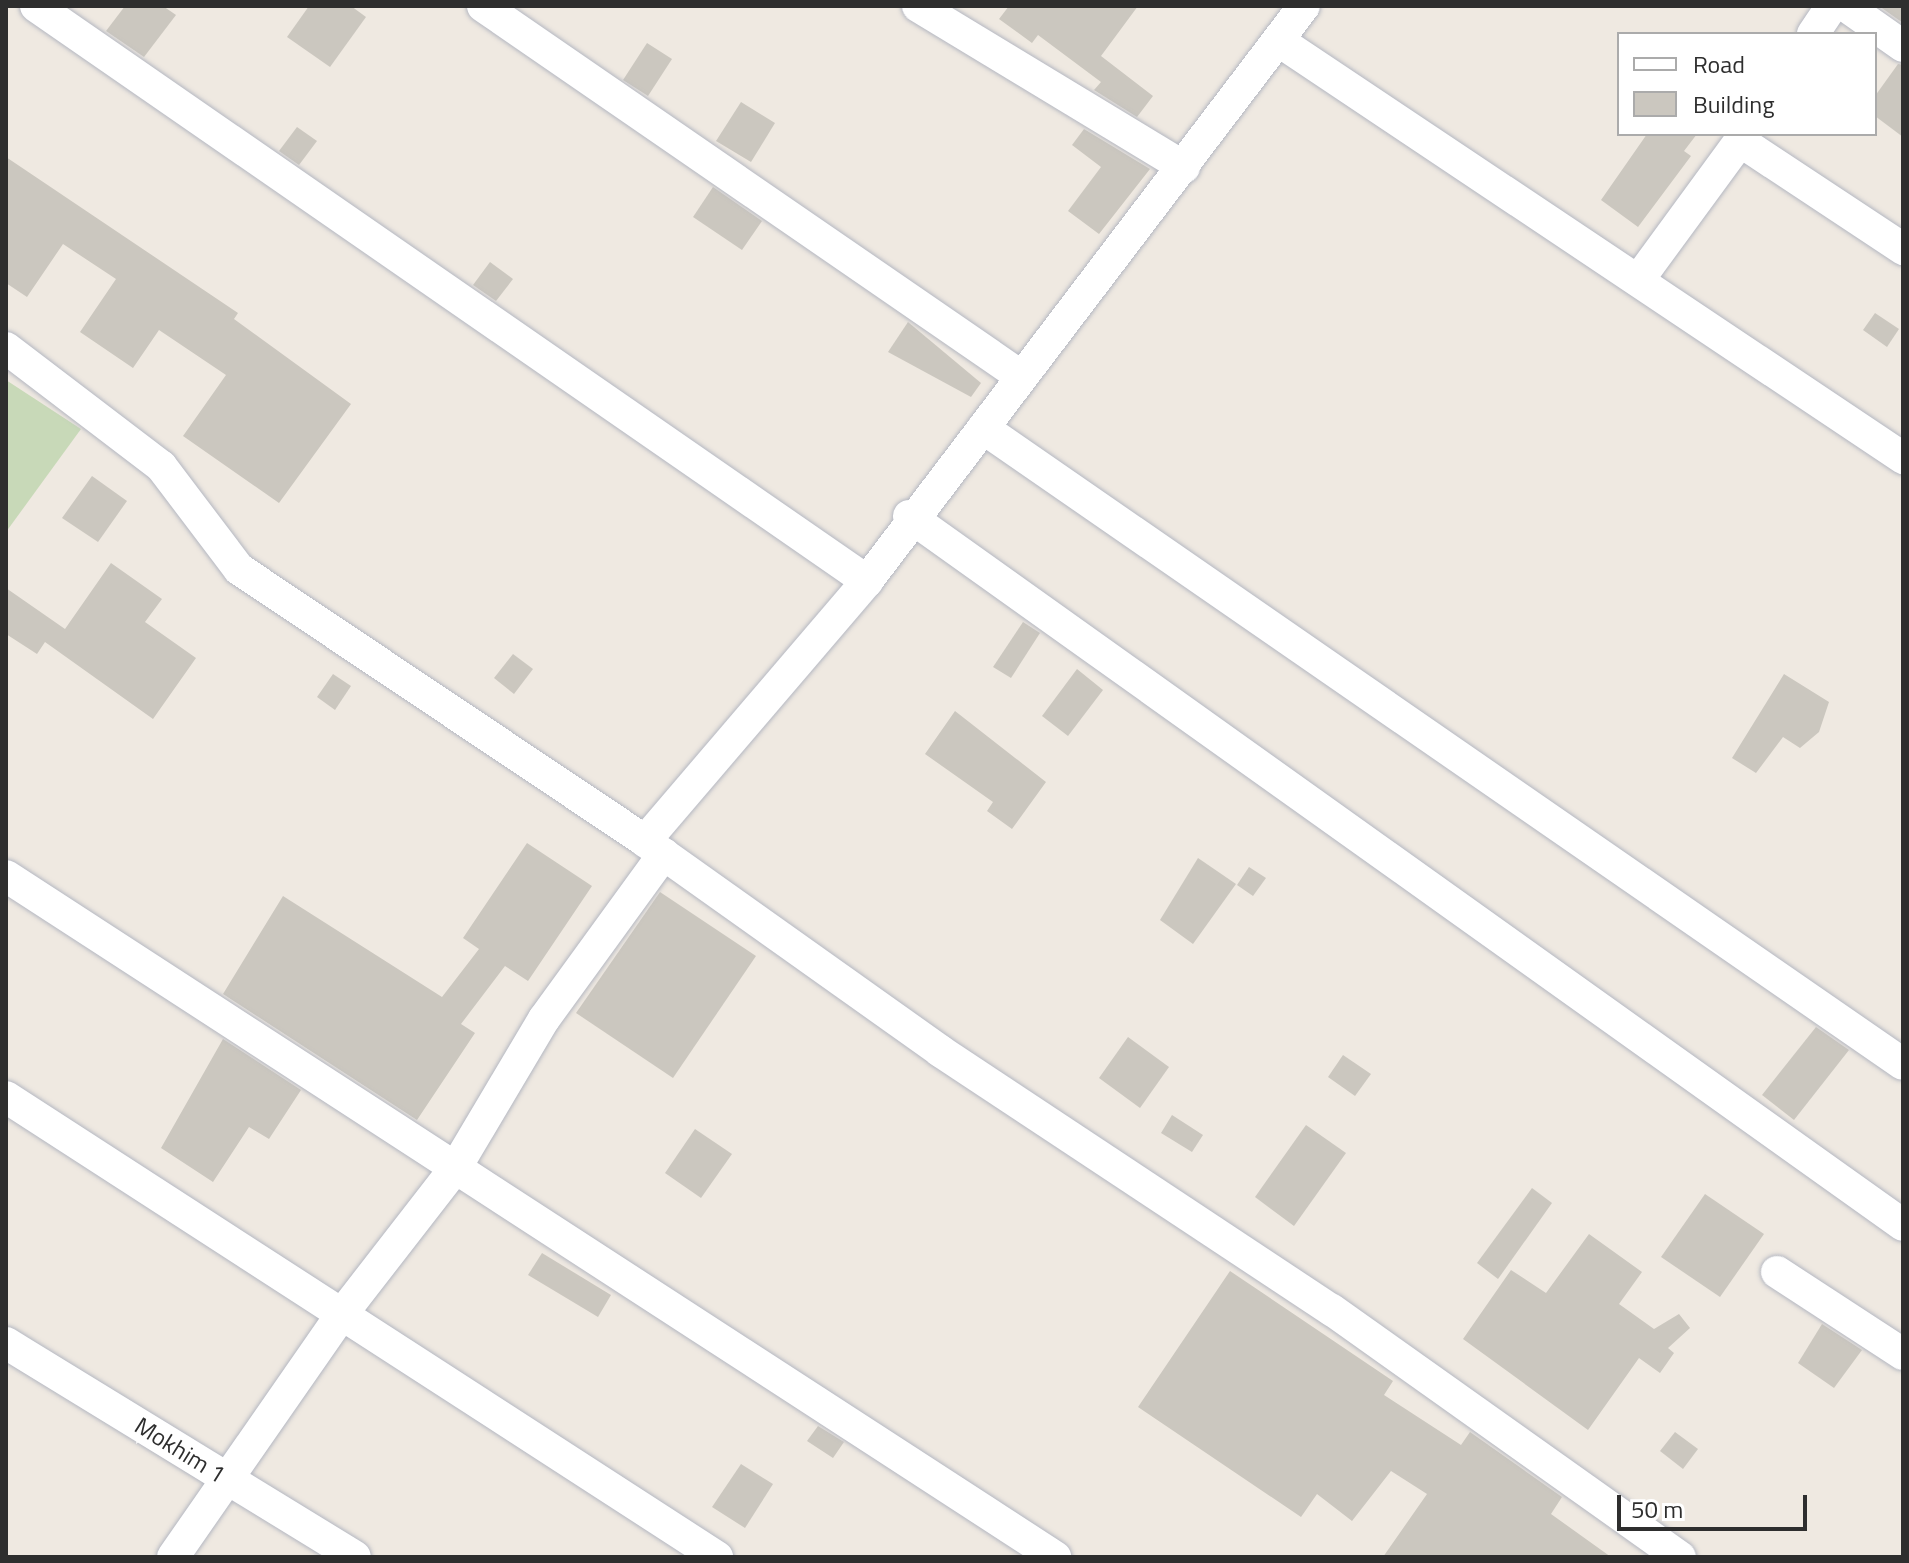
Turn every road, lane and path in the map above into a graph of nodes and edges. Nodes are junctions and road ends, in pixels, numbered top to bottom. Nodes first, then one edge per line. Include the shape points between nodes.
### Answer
1 (36, 6) edge
2 (483, 6) edge
3 (918, 6) edge
4 (1304, 6) edge
5 (1832, 6) edge
6 (1846, 6) edge
7 (1814, 32) edge
8 (1279, 41) junction
9 (1903, 46) edge
10 (1742, 137) edge
11 (1184, 167) junction
12 (1903, 249) edge
13 (1639, 279) junction
14 (6, 348) edge
15 (1022, 377) junction
16 (983, 428) junction
17 (1903, 458) edge
18 (909, 516) junction
19 (867, 581) junction
20 (654, 847) junction
21 (6, 876) edge
22 (1903, 1064) edge
23 (6, 1097) edge
24 (456, 1167) junction
25 (1903, 1225) edge
26 (1777, 1272) dead end
27 (342, 1314) junction
28 (6, 1343) edge
29 (1903, 1354) edge
30 (227, 1479) junction
31 (173, 1557) edge
32 (355, 1557) edge
33 (717, 1557) edge
34 (1055, 1557) edge
35 (1680, 1557) edge

1 - 19 street
2 - 15 street
3 - 11 street
4 - 8 street
5 - 7 street
6 - 9 street
8 - 11 street
8 - 13 street
10 - 12 street
10 - 13 street
11 - 15 street
13 - 17 street
14 - 20 street via 161,466 239,569
15 - 16 street
16 - 18 street
16 - 22 street
18 - 19 street
18 - 25 street
19 - 20 street
20 - 24 street
20 - 35 street
21 - 24 street
23 - 27 street
24 - 27 street
24 - 34 street
26 - 29 street
27 - 30 street
27 - 33 street
28 - 30 street, Mokhim 1
30 - 31 street
30 - 32 street, Mokhim 1

